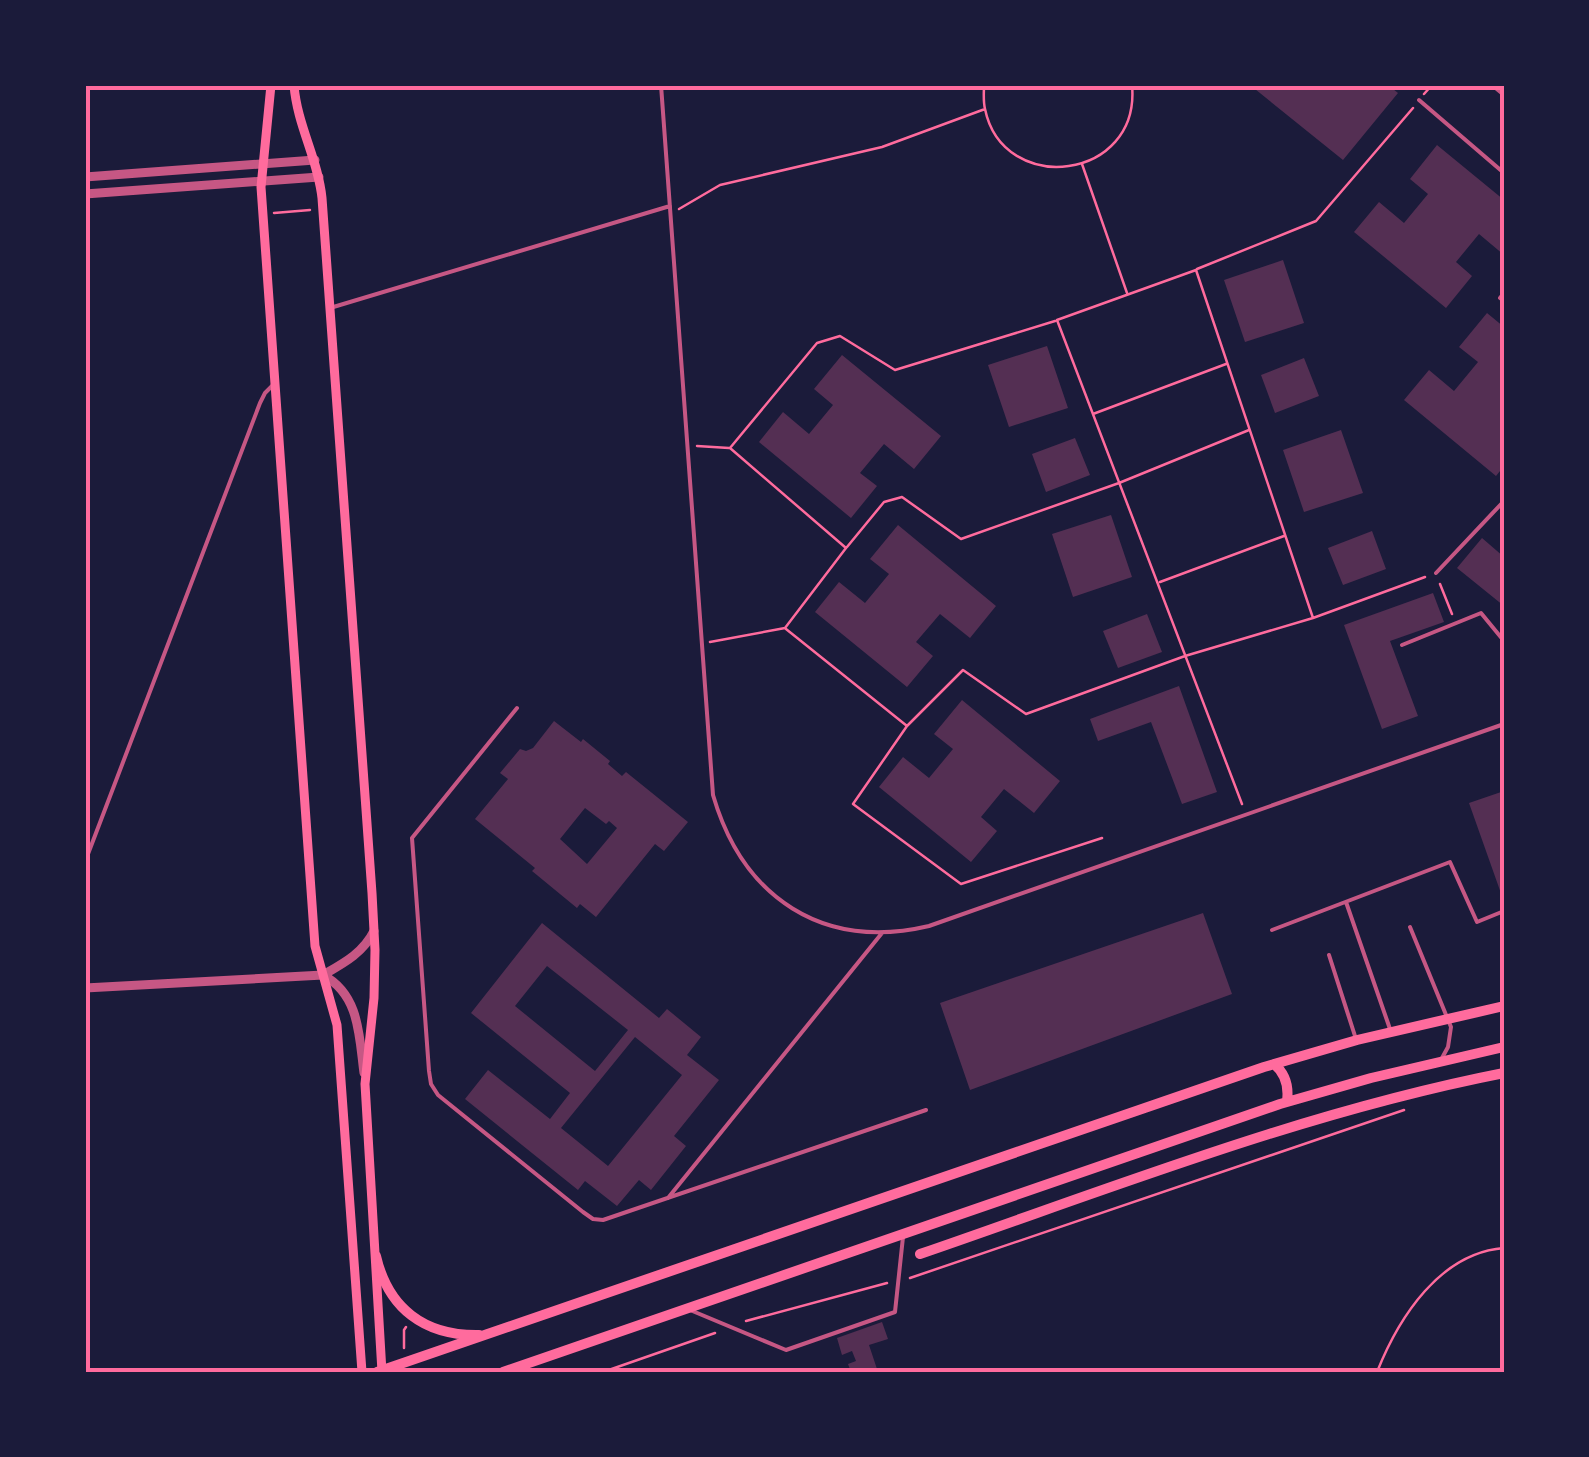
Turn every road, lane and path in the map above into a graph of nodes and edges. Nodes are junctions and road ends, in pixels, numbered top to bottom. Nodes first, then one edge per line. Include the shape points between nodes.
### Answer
1 (271, 85) edge
2 (294, 85) edge
3 (662, 85) edge
4 (984, 85) edge
5 (1132, 85) edge
6 (1432, 85) edge
7 (1492, 85) edge
8 (1504, 94) edge
9 (1419, 100) junction
10 (985, 108) junction
11 (316, 160) junction
12 (1082, 162) junction
13 (262, 164) junction
14 (1504, 173) edge
15 (85, 176) edge
16 (319, 178) junction
17 (261, 182) junction
18 (85, 194) edge
19 (672, 208) junction
20 (317, 210) dead end
21 (268, 213) dead end
22 (1196, 270) junction
23 (1504, 294) edge
24 (1128, 296) junction
25 (1504, 301) edge
26 (330, 308) junction
27 (1057, 320) junction
28 (1228, 364) junction
29 (275, 384) junction
30 (1093, 414) junction
31 (1250, 430) junction
32 (696, 446) dead end
33 (730, 448) junction
34 (1119, 483) junction
35 (1504, 501) edge
36 (1285, 535) junction
37 (846, 548) junction
38 (1436, 574) junction
39 (1158, 583) junction
40 (1313, 618) junction
41 (1455, 623) junction
42 (785, 628) junction
43 (1504, 641) edge
44 (712, 642) dead end
45 (1402, 644) dead end
46 (1185, 656) junction
47 (518, 708) dead end
48 (1504, 724) edge
49 (906, 726) junction
50 (1246, 814) dead end
51 (1102, 838) dead end
52 (88, 854) dead end
53 (1346, 902) junction
54 (1504, 911) edge
55 (1410, 926) dead end
56 (1272, 930) dead end
57 (374, 931) junction
58 (882, 933) junction
59 (1329, 955) dead end
60 (323, 974) junction
61 (85, 988) edge
62 (1504, 1006) edge
63 (1448, 1018) junction
64 (1391, 1032) junction
65 (1356, 1040) junction
66 (1504, 1047) edge
67 (1439, 1062) junction
68 (1274, 1064) junction
69 (1504, 1073) edge
70 (365, 1084) junction
71 (1287, 1101) junction
72 (926, 1110) dead end
73 (1351, 1127) dead end
74 (666, 1200) junction
75 (903, 1232) junction
76 (1504, 1248) edge
77 (920, 1254) dead end
78 (376, 1256) junction
79 (910, 1278) dead end
80 (887, 1284) dead end
81 (685, 1308) junction
82 (751, 1319) dead end
83 (404, 1330) dead end
84 (490, 1334) junction
85 (708, 1335) dead end
86 (404, 1350) dead end
87 (380, 1371) edge
88 (362, 1372) edge
89 (503, 1372) edge
90 (603, 1372) edge
91 (1378, 1372) edge

1 - 13 main road
2 - 11 main road
3 - 19 lane
4 - 10 path
5 - 12 path via 1125,130 1103,154
6 - 9 path
7 - 8 lane
9 - 14 lane
9 - 22 path via 1316,220
10 - 12 path via 1009,150 1030,163 1064,168
10 - 19 path via 882,146 720,185
11 - 13 street
11 - 16 main road
12 - 24 path
13 - 15 street
13 - 17 main road
16 - 17 street
16 - 26 main road
17 - 18 street
17 - 29 main road
19 - 26 lane
19 - 58 lane via 717,809 740,858 774,896 838,928
20 - 21 path
22 - 24 path
22 - 28 path
23 - 25 lane
24 - 27 path
26 - 57 main road
27 - 30 path
27 - 33 path via 895,370 840,336 816,344
28 - 30 path
28 - 31 path
29 - 52 lane via 260,403
29 - 60 main road via 315,946
30 - 34 path
31 - 34 path
31 - 36 path
32 - 33 path
33 - 37 path
34 - 37 path via 961,540 902,497 884,502
34 - 39 path
35 - 38 lane
36 - 39 path
36 - 40 path
37 - 42 path
38 - 40 path
38 - 41 path
39 - 46 path
40 - 46 path
41 - 43 lane via 1481,613
41 - 45 lane
42 - 44 path
42 - 49 path
46 - 49 path via 1026,714 962,670
46 - 50 path
47 - 74 lane via 412,838 431,1084 594,1219
48 - 58 lane via 944,922
49 - 51 path via 853,804 961,884
53 - 54 lane via 1450,862 1478,922
53 - 56 lane
53 - 64 lane
55 - 63 lane
57 - 60 street via 355,955
57 - 70 main road
58 - 74 lane
59 - 65 lane
60 - 61 street
60 - 70 street via 355,1012
60 - 88 main road via 337,1025
62 - 63 main road
63 - 64 main road
63 - 67 lane via 1451,1036
64 - 65 main road
65 - 68 main road
66 - 67 main road
67 - 71 main road
68 - 71 main road via 1288,1084
68 - 84 main road
69 - 77 main road via 1286,1130
70 - 78 main road
71 - 75 main road
72 - 74 lane
73 - 79 path
75 - 81 main road
75 - 81 lane via 895,1312 804,1344 786,1350
76 - 91 path via 1472,1254 1444,1272 1413,1306
78 - 84 main road via 386,1287 413,1317 458,1334
78 - 87 main road
80 - 82 path
81 - 89 main road
83 - 86 path
84 - 87 main road
85 - 90 path

